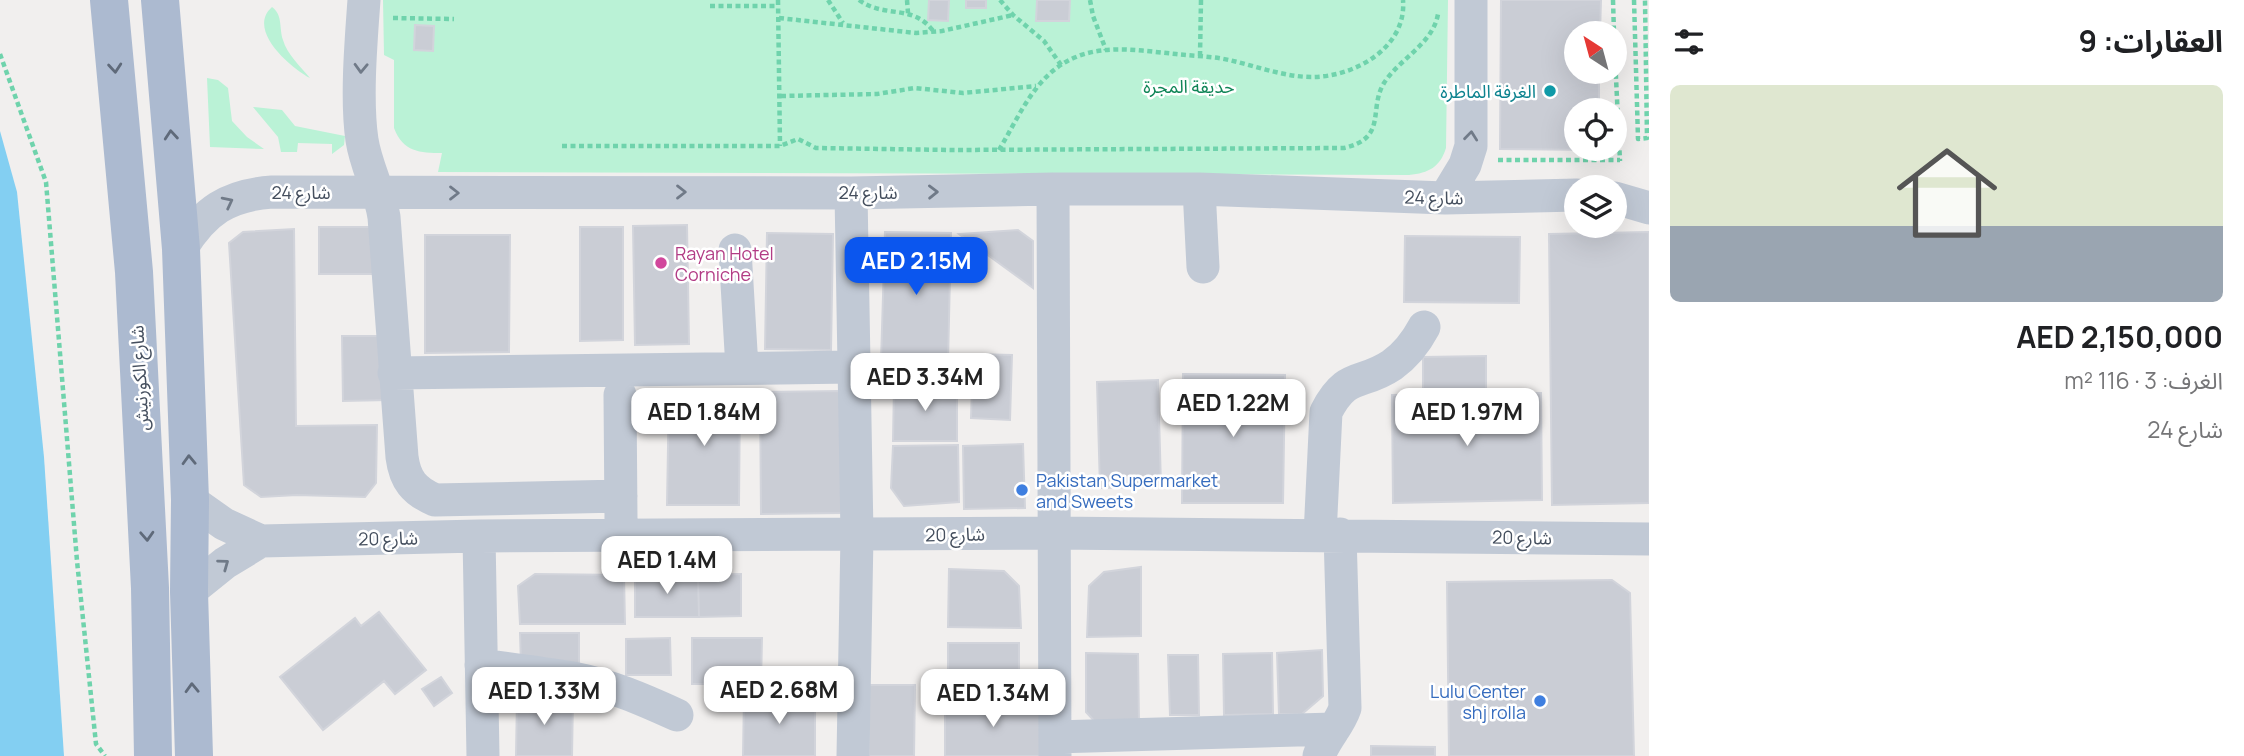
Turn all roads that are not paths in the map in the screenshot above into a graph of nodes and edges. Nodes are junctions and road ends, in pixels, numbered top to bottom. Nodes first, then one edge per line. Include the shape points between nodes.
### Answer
1 (109, 0) edge
2 (160, 0) edge
3 (364, 0) edge
4 (1472, 0) edge
5 (1053, 189) junction
6 (1199, 189) junction
7 (852, 192) junction
8 (380, 193) junction
9 (1564, 195) edge
10 (1445, 198) junction
11 (181, 249) junction
12 (735, 250) dead end
13 (1203, 267) dead end
14 (1424, 327) dead end
15 (854, 367) junction
16 (742, 368) junction
17 (394, 373) junction
18 (620, 395) dead end
19 (621, 496) junction
20 (190, 500) junction
21 (1055, 533) junction
22 (1330, 534) junction
23 (621, 535) junction
24 (857, 535) junction
25 (479, 536) junction
26 (1649, 539) edge
27 (261, 541) junction
28 (189, 592) junction
29 (481, 665) junction
30 (677, 715) dead end
31 (1327, 743) edge
32 (1055, 746) edge
33 (153, 756) edge
34 (194, 756) edge
35 (483, 756) edge
36 (852, 756) edge

1 -> 33 main road, شارع الكورنيش via 134,272 150,588
11 -> 2 main road
3 -> 8 street via 360,120 366,158
10 -> 4 street via 1471,146
5 - 6 street, شارع 24
7 -> 5 street, شارع 24
5 - 21 street
6 - 10 street, شارع 24
6 - 13 street
8 -> 7 street, شارع 24
7 - 15 street
11 -> 8 street, شارع 24 via 208,214 249,193
8 - 17 street
9 - 10 street, شارع 24
20 -> 11 main road
12 - 16 street
14 - 22 street via 1405,355 1377,373 1345,385 1326,412
15 - 16 street
15 - 24 street
16 - 17 street
17 - 19 street via 404,472 421,494 449,501
18 - 19 street
19 - 23 street
20 - 27 street, شارع 20 via 224,524
20 - 28 main road
21 - 22 street, شارع 20
21 - 24 street, شارع 20
21 - 32 street
22 - 26 street, شارع 20
22 - 31 street via 1346,696 1345,708
23 - 24 street, شارع 20
23 - 25 street, شارع 20
24 - 36 street
25 - 27 street, شارع 20
25 - 29 street
28 -> 27 street
34 -> 28 main road
29 - 30 street via 588,682
29 - 35 street
31 - 32 street

